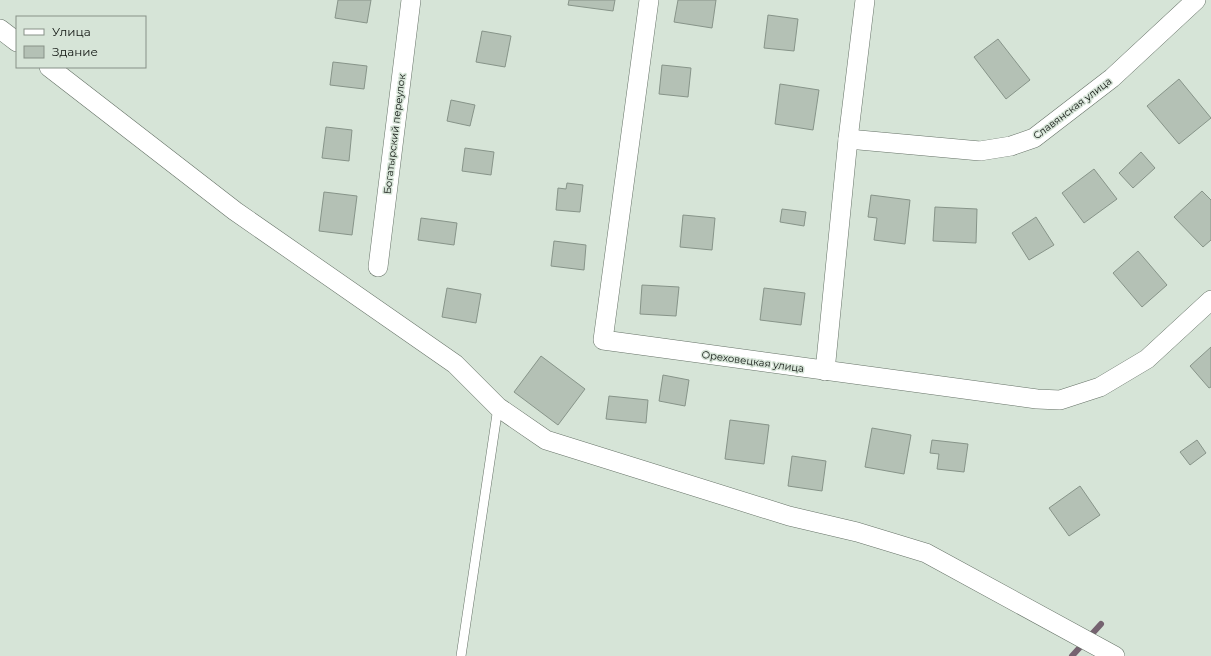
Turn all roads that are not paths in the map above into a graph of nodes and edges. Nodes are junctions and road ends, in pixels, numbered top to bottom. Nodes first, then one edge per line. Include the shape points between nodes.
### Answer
1 (411, 0) edge
2 (649, 0) edge
3 (865, 0) edge
4 (1196, 0) edge
5 (1207, 0) edge
6 (1211, 5) edge
7 (0, 29) edge
8 (16, 41) edge
9 (50, 68) edge
10 (848, 138) junction
11 (378, 267) dead end
12 (1211, 300) edge
13 (825, 371) junction
14 (498, 407) junction
15 (1106, 654) edge
16 (460, 656) edge

1 - 11 street, Богатырский переулок
2 - 13 street, Ореховецкая улица via 603,340
3 - 10 street
4 - 10 street, Славянская улица via 1112,78 1034,138 1011,146 980,151
5 - 6 street
7 - 8 street
9 - 14 street via 235,211 454,364
10 - 13 street
12 - 13 street, Ореховецкая улица via 1147,359 1100,387 1060,400
14 - 15 street via 546,440 789,516 856,532 926,553
14 - 16 lane

